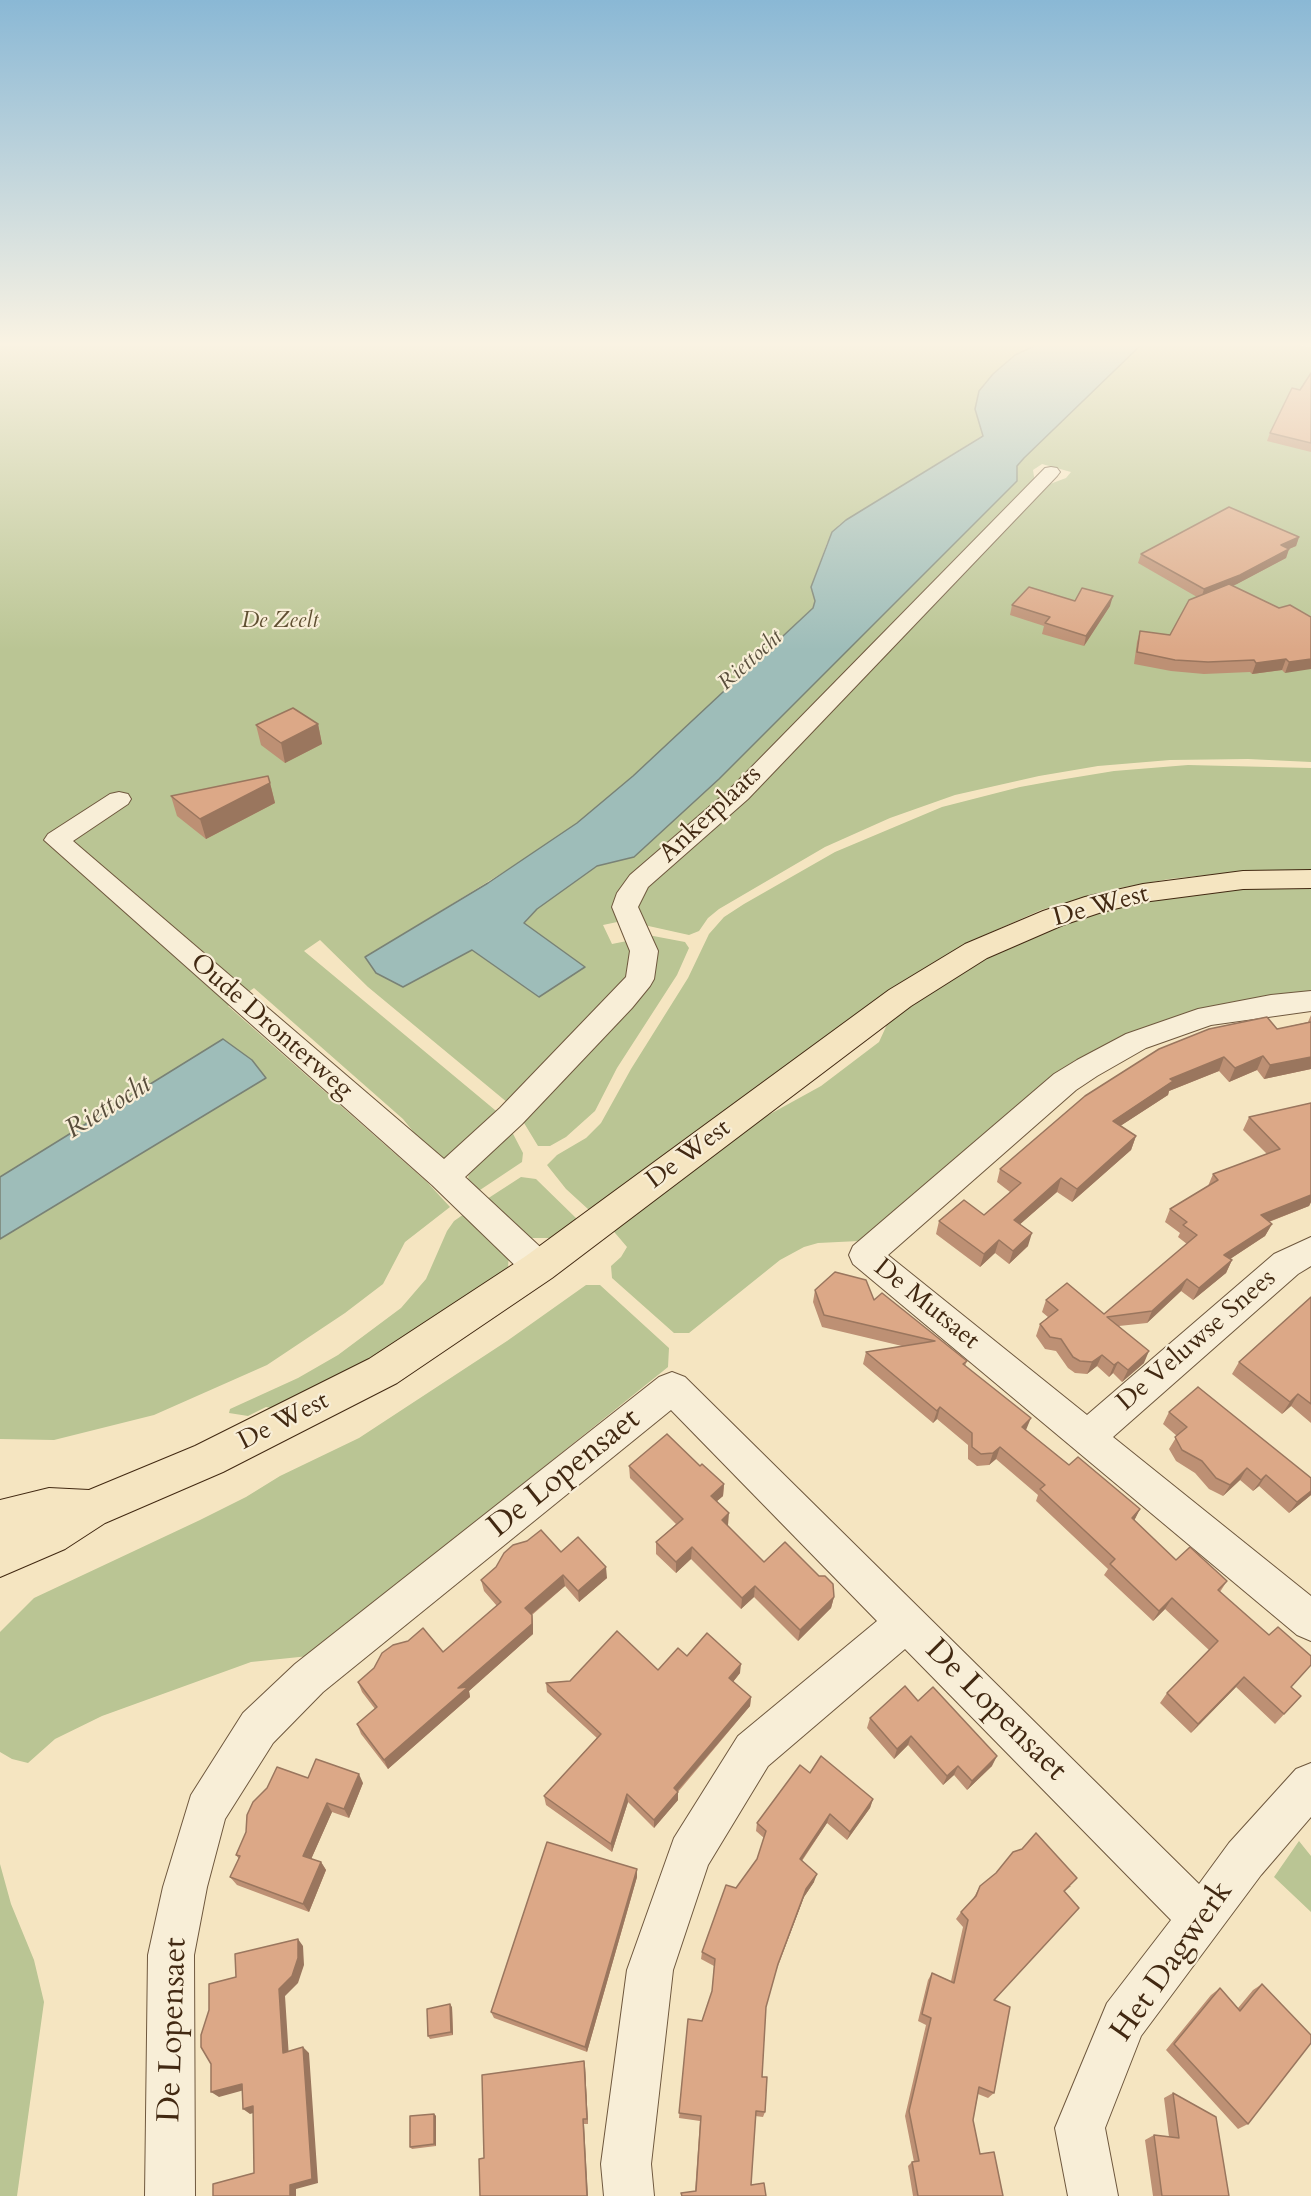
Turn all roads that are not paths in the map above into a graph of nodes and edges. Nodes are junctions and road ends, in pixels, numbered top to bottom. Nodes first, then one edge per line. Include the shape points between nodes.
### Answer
1 (1051, 472) dead end
2 (119, 799) dead end
3 (1311, 879) edge
4 (1311, 1001) edge
5 (442, 1176) junction
6 (1311, 1250) edge
7 (539, 1267) junction
8 (1087, 1437) junction
9 (90, 1509) junction
10 (0, 1520) edge
11 (0, 1557) edge
12 (1311, 1621) edge
13 (906, 1623) junction
14 (1311, 1784) edge
15 (1201, 1918) junction
16 (170, 2196) edge
17 (629, 2196) edge
18 (1093, 2196) edge

1 - 5 street, Ankerplaats via 739,794 639,881 625,907 644,951 640,979 511,1116
2 - 5 street, Oude Dronterweg via 57,840
3 - 7 main road, De West via 1243,880 1143,893 1053,918 976,951 900,998
4 - 8 street, De Mutsaet via 1208,1016 1136,1041 1088,1068 1065,1082 865,1255
5 - 7 street, Oude Dronterweg
6 - 8 street, De Veluwse Snees via 1286,1264
7 - 9 main road, De West via 383,1371 209,1460
8 - 12 street, De Mutsaet
9 - 10 main road, De West via 49,1507
9 - 11 main road, De West via 50,1535
13 - 15 street, De Lopensaet
13 - 16 street, De Lopensaet via 672,1388 309,1678 258,1728 206,1810 184,1887 171,1955
13 - 17 street via 753,1751 690,1854 650,1970 626,2164
14 - 15 street, Het Dagwerk via 1245,1859
15 - 18 street, Het Dagwerk via 1124,2020 1080,2128

